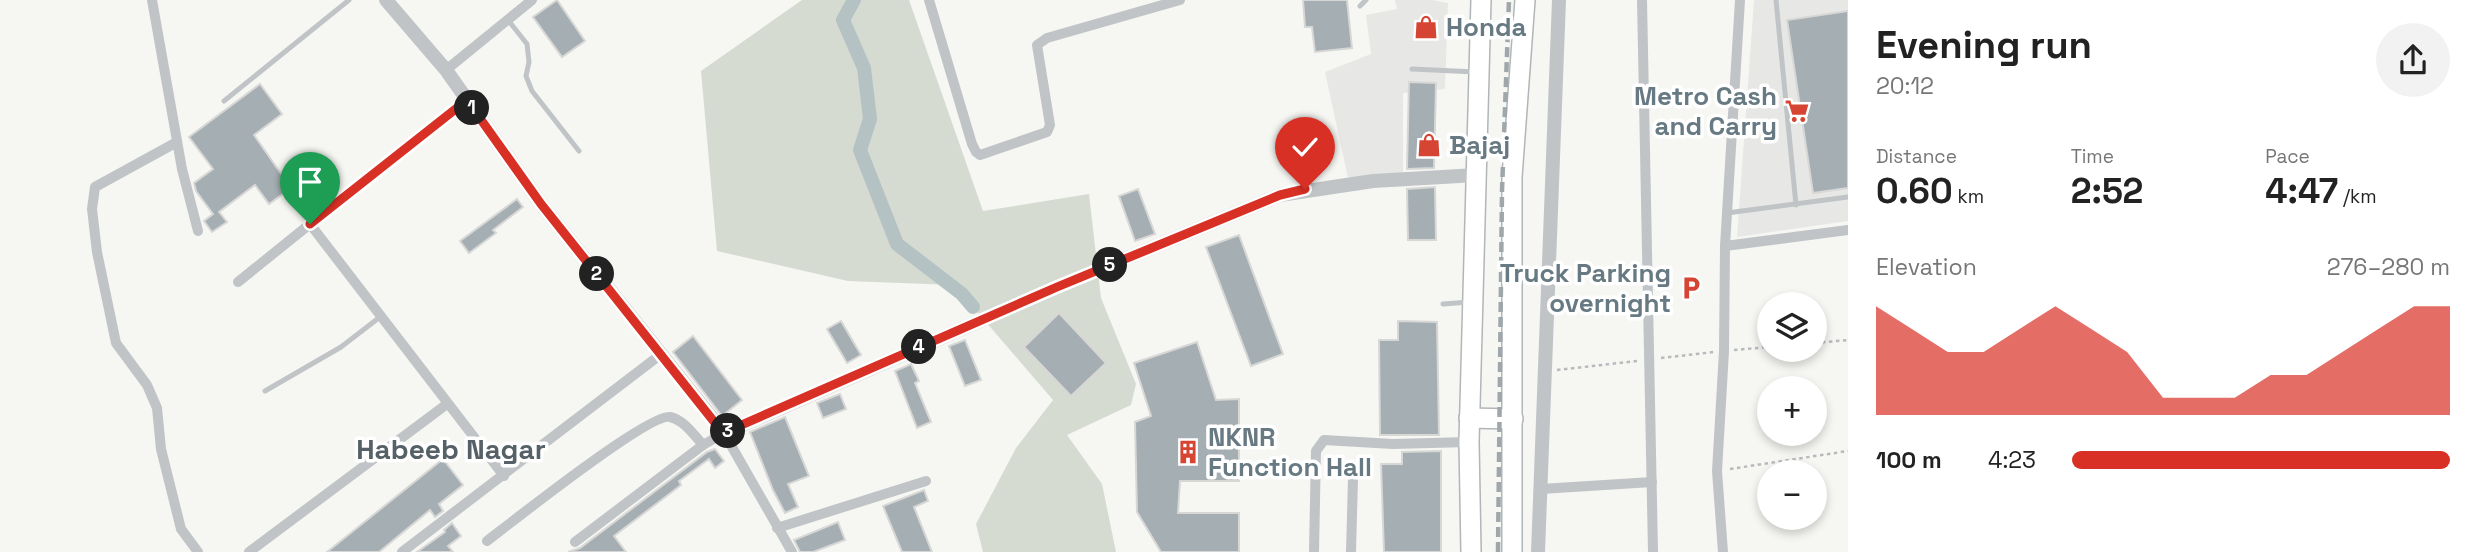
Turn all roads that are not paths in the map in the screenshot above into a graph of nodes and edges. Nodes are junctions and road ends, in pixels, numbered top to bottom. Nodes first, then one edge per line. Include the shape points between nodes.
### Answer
1 (152, 0) edge
2 (349, 0) edge
3 (386, 0) edge
4 (532, 0) edge
5 (929, 0) edge
6 (1180, 0) edge
7 (1366, 0) edge
8 (1480, 0) edge
9 (1525, 0) edge
10 (1559, 0) edge
11 (1642, 0) edge
12 (1740, 0) edge
13 (1776, 0) edge
14 (1360, 6) dead end
15 (508, 19) junction
16 (1412, 69) dead end
17 (446, 70) junction
18 (1479, 72) junction
19 (467, 100) junction
20 (225, 102) dead end
21 (177, 142) junction
22 (579, 150) dead end
23 (1477, 175) junction
24 (1848, 197) edge
25 (1796, 205) junction
26 (1727, 213) junction
27 (310, 224) junction
28 (1848, 230) edge
29 (198, 232) dead end
30 (1725, 246) junction
31 (238, 282) dead end
32 (1473, 302) junction
33 (1443, 304) dead end
34 (380, 317) junction
35 (660, 355) junction
36 (265, 391) dead end
37 (447, 404) junction
38 (1469, 418) junction
39 (1513, 419) junction
40 (723, 433) junction
41 (1469, 442) junction
42 (703, 445) junction
43 (503, 476) junction
44 (1353, 479) dead end
45 (926, 481) dead end
46 (1652, 482) junction
47 (1541, 489) junction
48 (777, 528) junction
49 (486, 541) dead end
50 (575, 542) dead end
51 (198, 552) edge
52 (249, 552) edge
53 (402, 552) edge
54 (792, 552) edge
55 (1314, 552) edge
56 (1351, 552) edge
57 (1471, 552) edge
58 (1512, 552) edge
59 (1538, 552) edge
60 (1653, 552) edge
61 (1723, 552) edge

1 - 21 street
2 - 20 lane
3 - 17 street
4 - 15 street
5 - 6 street via 972,144 980,155 1047,132 1050,125 1037,45 1047,38
7 - 14 lane
8 - 18 highway
9 - 39 highway via 1512,177
10 - 47 street
11 - 46 street
12 - 26 street
13 - 25 lane
15 - 17 street
15 - 22 lane via 527,44 526,76 532,91
16 - 18 lane
17 - 19 street
18 - 23 highway
19 - 27 street
19 - 35 street via 541,204
21 - 29 street
21 - 51 street via 96,187 92,209 116,343 147,385 157,408 161,449 181,529
23 - 32 highway
23 - 40 street via 1373,181 1280,195
24 - 25 lane
25 - 26 lane
26 - 30 street
27 - 31 street
27 - 34 street
28 - 30 street
30 - 61 street via 1717,471
32 - 33 lane
32 - 38 highway
34 - 36 lane via 341,348
34 - 37 street
35 - 40 street
35 - 43 street
37 - 43 street
37 - 52 street
38 - 39 highway
38 - 41 highway
39 - 58 highway
40 - 42 street
40 - 48 street
41 - 55 street via 1324,440 1316,451
41 - 57 highway
42 - 49 street via 684,425 662,418 640,429
42 - 50 street
43 - 53 street
44 - 56 street
45 - 48 street
46 - 47 street
46 - 60 street
47 - 59 street
48 - 54 street

